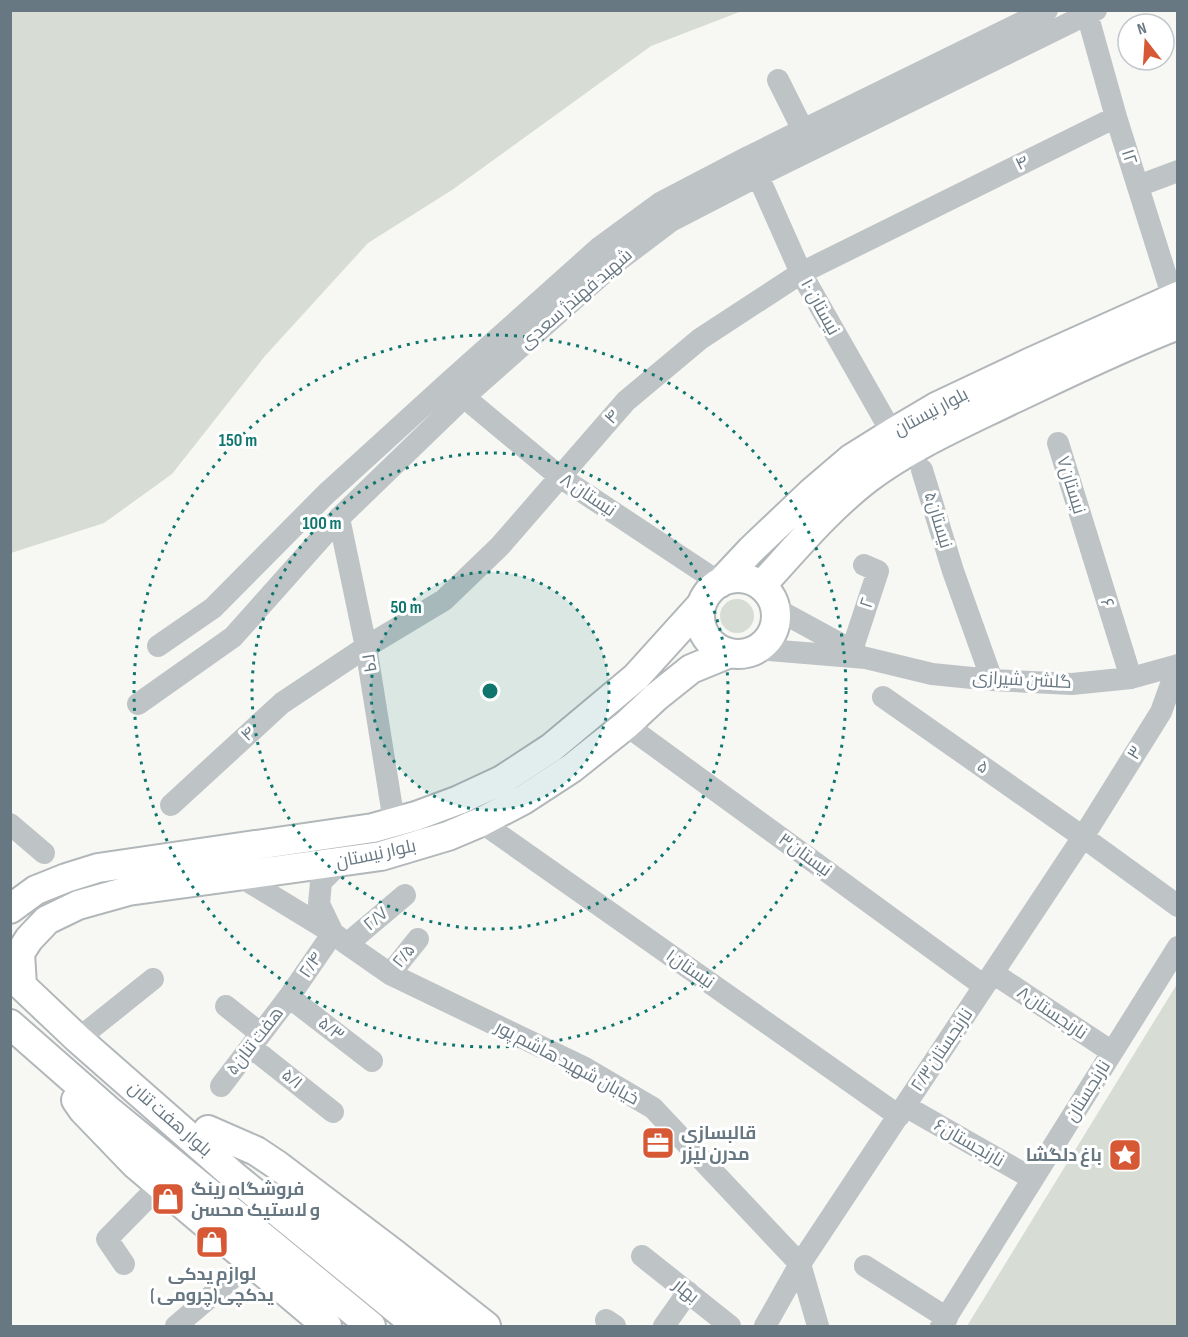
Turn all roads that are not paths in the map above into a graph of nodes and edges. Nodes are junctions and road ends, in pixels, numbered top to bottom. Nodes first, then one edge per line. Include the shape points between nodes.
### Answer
1 (1047, 10) edge
2 (1090, 12) edge
3 (778, 80) dead end
4 (1116, 117) junction
5 (803, 130) junction
6 (1178, 171) edge
7 (758, 176) junction
8 (1138, 186) junction
9 (801, 273) junction
10 (1176, 306) edge
11 (457, 390) junction
12 (892, 433) junction
13 (1058, 443) dead end
14 (922, 470) dead end
15 (560, 477) junction
16 (339, 518) junction
17 (1083, 527) joint
18 (864, 565) dead end
19 (711, 594) junction
20 (769, 598) junction
21 (159, 646) dead end
22 (366, 647) junction
23 (743, 651) junction
24 (859, 654) junction
25 (1178, 665) edge
26 (1131, 678) junction
27 (992, 680) junction
28 (883, 697) dead end
29 (138, 704) dead end
30 (1169, 717) edge
31 (626, 725) junction
32 (171, 805) dead end
33 (392, 809) dead end
34 (481, 822) junction
35 (10, 824) edge
36 (1083, 837) junction
37 (44, 853) dead end
38 (340, 863) junction
39 (241, 876) junction
40 (405, 895) dead end
41 (1178, 906) edge
42 (10, 909) edge
43 (340, 938) junction
44 (418, 939) dead end
45 (20, 941) edge
46 (1178, 947) edge
47 (390, 974) junction
48 (153, 979) dead end
49 (16, 980) edge
50 (989, 980) junction
51 (290, 997) junction
52 (226, 1006) dead end
53 (10, 1024) edge
54 (78, 1039) junction
55 (256, 1040) junction
56 (1112, 1052) junction
57 (372, 1061) dead end
58 (55, 1065) junction
59 (221, 1086) dead end
60 (902, 1111) junction
61 (333, 1112) dead end
62 (1033, 1179) junction
63 (160, 1185) junction
64 (642, 1256) dead end
65 (251, 1262) junction
66 (124, 1264) dead end
67 (800, 1264) junction
68 (865, 1266) dead end
69 (688, 1292) junction
70 (468, 1322) edge
71 (944, 1322) edge
72 (176, 1326) edge
73 (327, 1326) edge
74 (371, 1326) edge
75 (417, 1326) edge
76 (664, 1326) edge
77 (730, 1326) edge
78 (765, 1326) edge
79 (818, 1326) edge

1 - 5 street, شهید فهندژ سعدی
2 - 4 street, ۱۲
2 - 7 street, شهید فهندژ سعدی
3 - 5 street
4 - 8 street, ۱۲
4 - 9 street, ۴
5 - 11 street, شهید فهندژ سعدی via 660,203 600,248
6 - 8 street
7 - 9 street, نیستان ۱۰
7 - 11 street, شهید فهندژ سعدی via 671,221
8 - 10 street, ۱۲
9 - 12 street, نیستان ۱۰
9 - 15 street, ۴ via 700,339 626,401
10 - 12 main road, بلوار نیستان via 957,397
10 - 20 main road, بلوار نیستان via 1040,387 948,430 868,479 828,512
11 - 15 street, نیستان ۸
11 - 16 street, شهید فهندژ سعدی
11 - 21 street, شهید فهندژ سعدی via 326,494 213,608
12 - 19 main road, بلوار نیستان via 852,458 811,493
13 - 17 street, ۷نیستان
14 - 27 street, ۵نیستان
15 - 19 street, نیستان ۸
15 - 22 street, ۴ via 500,546 444,600
16 - 22 street, ۲۹
16 - 29 street, شهید فهندژ سعدی via 233,637
17 - 26 street, ۶
18 - 24 street, ۲ via 878,571
19 - 20 main road via 730,579 741,578 752,580
19 - 23 main road via 700,616 702,629 718,648
19 - 42 main road, بلوار نیستان via 636,677 551,748 502,780 459,800 373,828 98,868 36,890
20 - 23 main road via 776,621 772,632 766,642
20 - 24 street, گلشن شیرازی
22 - 32 street, ۴ via 282,703
22 - 33 street, ۲۹
23 - 24 street, گلشن شیرازی
23 - 31 main road, بلوار نیستان via 691,669
24 - 27 street, گلشن شیرازی via 933,674
25 - 26 street, گلشن شیرازی
25 - 30 street, ۳
26 - 27 street, گلشن شیرازی via 1072,684
28 - 36 street, ۵
30 - 36 street, ۳
31 - 34 main road, بلوار نیستان via 572,768
31 - 50 street, ۳نیستان
34 - 38 main road, بلوار نیستان via 422,845
34 - 60 street, ۱نیستان
35 - 37 street
36 - 41 street, ۵
36 - 50 street, ۲/۳نارنجستان
38 - 39 main road, بلوار نیستان
38 - 43 street, خیابان شهید هاشم پور via 321,882 319,904
39 - 43 street, خیابان شهید هاشم پور
39 - 45 main road, بلوار نیستان via 128,891 78,904 47,920
40 - 43 street, ۲/۷
43 - 47 street, خیابان شهید هاشم پور
43 - 51 street, ۲/۴
44 - 47 street, ۲/۵
45 - 49 main road, بلوار نیستان
46 - 56 street, نارنجستان
47 - 67 street, خیابان شهید هاشم پور via 585,1068 653,1108
48 - 54 street
49 - 54 main road, بلوار هفت تنان
50 - 56 street, ۸نارنجستان
50 - 60 street, ۲/۳نارنجستان
51 - 55 street, هفت تنان۵
51 - 57 street, ۵/۳
52 - 55 street, ۵/۱
53 - 58 main road, بلوار هفت تنان
54 - 70 main road via 112,1051 208,1130
54 - 75 main road, بلوار هفت تنان via 234,1176
55 - 59 street, هفت تنان۵
55 - 61 street, ۵/۱
56 - 62 street, نارنجستان
58 - 63 main road via 83,1110
58 - 74 main road, بلوار هفت تنان
60 - 62 street, ۶نارنجستان
60 - 67 street, ۲/۳نارنجستان
62 - 71 street, نارنجستان
63 - 65 main road
63 - 66 street via 107,1239
64 - 69 street, بهار
65 - 72 street
65 - 73 main road
67 - 78 street, ۲/۳نارنجستان
67 - 79 street, خیابان شهید هاشم پور
68 - 71 street
69 - 76 street
69 - 77 street, بهار

